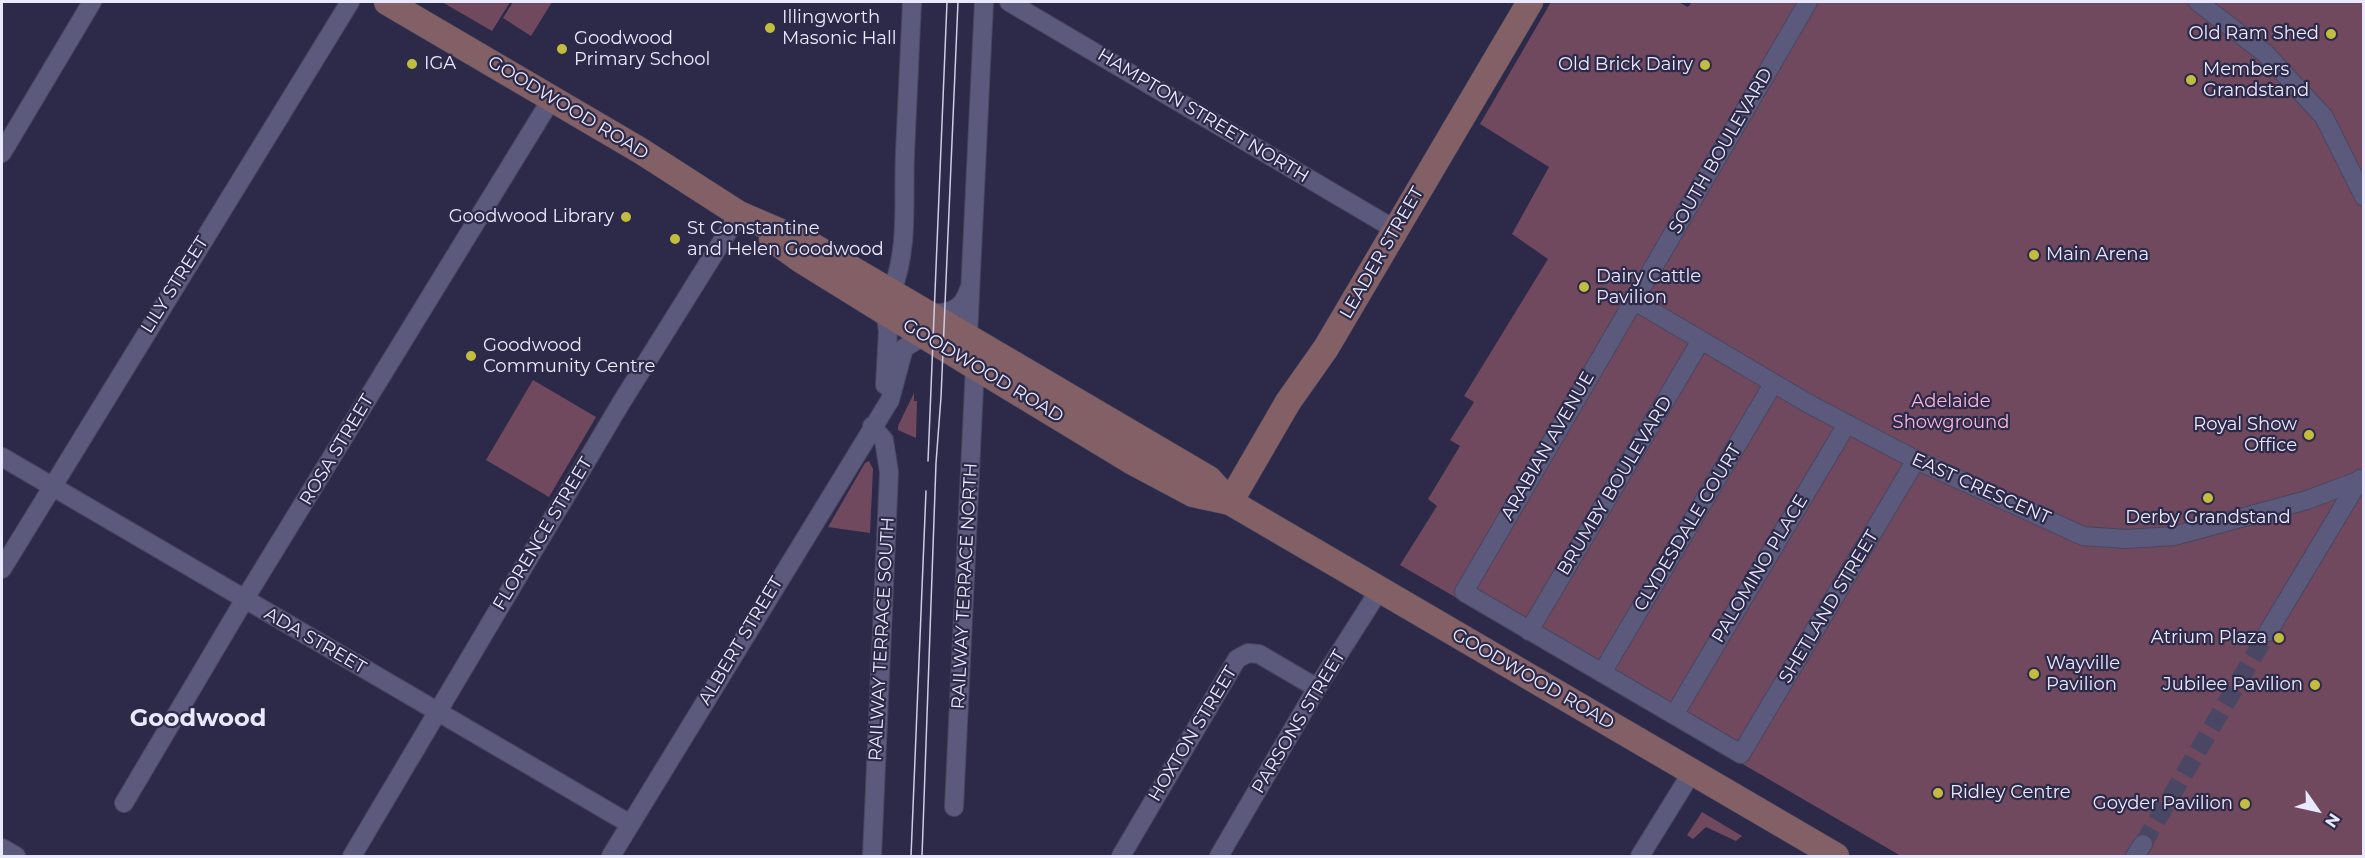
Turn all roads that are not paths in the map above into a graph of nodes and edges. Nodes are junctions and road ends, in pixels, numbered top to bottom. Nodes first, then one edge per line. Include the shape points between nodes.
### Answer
1 (92, 2) edge
2 (350, 2) edge
3 (387, 2) edge
4 (912, 2) edge
5 (984, 2) edge
6 (1009, 2) edge
7 (1530, 2) edge
8 (1808, 2) edge
9 (2198, 2) edge
10 (552, 99) junction
11 (2, 153) edge
12 (2364, 197) edge
13 (743, 216) junction
14 (1396, 230) junction
15 (970, 285) junction
16 (1633, 300) junction
17 (888, 302) junction
18 (927, 324) junction
19 (968, 335) junction
20 (1700, 342) junction
21 (975, 366) junction
22 (1773, 384) junction
23 (1847, 424) junction
24 (872, 426) junction
25 (2, 457) edge
26 (1916, 460) junction
27 (2361, 477) edge
28 (50, 486) junction
29 (1230, 502) junction
30 (2, 569) edge
31 (1380, 589) junction
32 (244, 600) junction
33 (1529, 631) junction
34 (2268, 632) tunnel mouth
35 (1602, 673) junction
36 (1317, 688) junction
37 (437, 712) junction
38 (1674, 715) junction
39 (1692, 772) junction
40 (124, 803) dead end
41 (954, 807) dead end
42 (630, 824) junction
43 (2, 848) edge
44 (1830, 853) edge
45 (16, 856) edge
46 (352, 856) edge
47 (612, 856) edge
48 (872, 856) edge
49 (1121, 856) edge
50 (1219, 856) edge
51 (1640, 856) edge

1 - 11 street
2 - 28 street, LILY STREET
3 - 10 main road, GOODWOOD ROAD
4 - 17 street via 905,240
5 - 15 street
6 - 14 street, HAMPTON STREET NORTH
7 - 14 main road, LEADER STREET
8 - 16 street, SOUTH BOULEVARD
9 - 12 street via 2266,54 2324,117
10 - 13 main road, GOODWOOD ROAD
10 - 32 street, ROSA STREET
13 - 17 main road, GOODWOOD ROAD via 801,260
13 - 37 street, FLORENCE STREET via 621,403
14 - 29 main road, LEADER STREET
15 - 18 street via 958,308
15 - 19 street
16 - 20 street, EAST CRESCENT
16 - 33 street, ARABIAN AVENUE via 1464,592
17 - 18 main road, GOODWOOD ROAD
17 - 24 street, ALBERT STREET via 887,371
18 - 19 main road, GOODWOOD ROAD
18 - 21 main road, GOODWOOD ROAD
18 - 24 street, ALBERT STREET via 904,348 893,394
19 - 29 main road, GOODWOOD ROAD via 1209,478
20 - 22 street, EAST CRESCENT
20 - 33 street, BRUMBY BOULEVARD
21 - 29 main road, GOODWOOD ROAD via 1171,484 1200,496
21 - 41 street, RAILWAY TERRACE NORTH
22 - 23 street, EAST CRESCENT
22 - 35 street, CLYDESDALE COURT
23 - 26 street, EAST CRESCENT
23 - 38 street, PALOMINO PLACE
24 - 42 street, ALBERT STREET
24 - 48 street, RAILWAY TERRACE SOUTH via 884,440 889,472
25 - 28 street, ADA STREET
26 - 27 street, EAST CRESCENT via 2083,536 2126,539 2174,536 2307,500
26 - 38 street, SHETLAND STREET via 1742,754
27 - 34 street
28 - 30 street, LILY STREET
28 - 32 street, ADA STREET
29 - 31 main road, GOODWOOD ROAD
31 - 36 street, PARSONS STREET
31 - 39 main road, GOODWOOD ROAD
32 - 37 street, ADA STREET
32 - 40 street, ROSA STREET
33 - 35 street
35 - 38 street
36 - 49 street, HOXTON STREET via 1259,654 1248,653 1237,659
36 - 50 street, PARSONS STREET
37 - 42 street, ADA STREET
37 - 46 street, FLORENCE STREET
39 - 44 main road, GOODWOOD ROAD
39 - 51 street
42 - 47 street, ALBERT STREET
43 - 45 street

